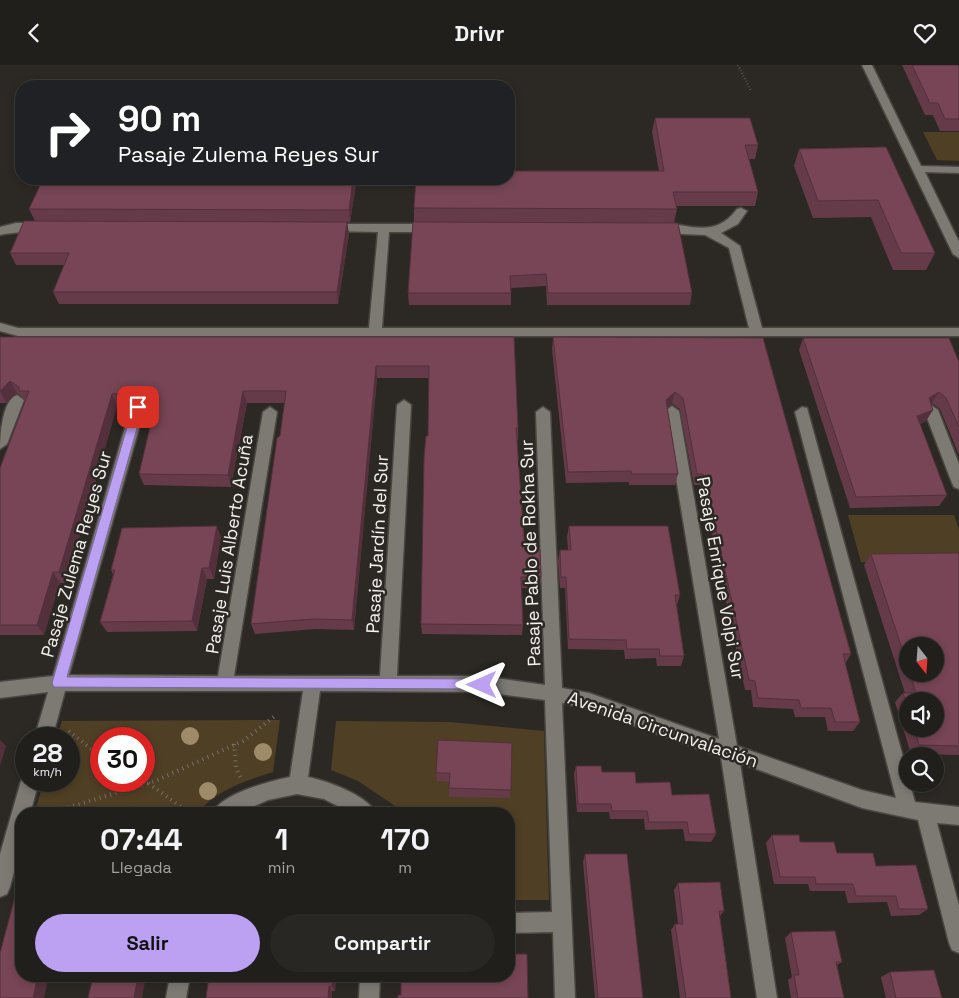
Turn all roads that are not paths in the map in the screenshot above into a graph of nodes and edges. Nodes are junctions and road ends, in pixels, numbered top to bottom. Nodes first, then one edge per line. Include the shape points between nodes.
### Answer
1 (867, 65) edge
2 (918, 169) junction
3 (959, 170) edge
4 (741, 211) dead end
5 (56, 227) edge
6 (315, 228) edge
7 (384, 228) junction
8 (444, 228) edge
9 (651, 229) edge
10 (0, 231) edge
11 (712, 233) junction
12 (959, 254) edge
13 (0, 327) edge
14 (375, 332) junction
15 (757, 332) junction
16 (959, 332) edge
17 (17, 400) edge
18 (404, 405) dead end
19 (138, 407) edge
20 (931, 410) edge
21 (672, 411) edge
22 (270, 412) dead end
23 (543, 412) dead end
24 (802, 412) dead end
25 (0, 444) edge
26 (959, 483) edge
27 (225, 682) junction
28 (59, 683) junction
29 (313, 683) junction
30 (388, 684) junction
31 (0, 690) edge
32 (554, 693) junction
33 (46, 727) edge
34 (728, 752) junction
35 (298, 784) junction
36 (27, 792) edge
37 (23, 807) edge
38 (233, 807) edge
39 (361, 807) edge
40 (916, 811) junction
41 (959, 816) edge
42 (15, 834) edge
43 (0, 887) edge
44 (562, 922) junction
45 (515, 923) edge
46 (959, 943) edge
47 (179, 982) edge
48 (370, 982) edge
49 (176, 998) edge
50 (369, 998) edge
51 (565, 998) edge
52 (767, 998) edge

1 - 2 street
2 - 3 street
2 - 12 street
4 - 11 street via 734,221
5 - 10 street via 16,227
6 - 7 street
7 - 8 street
7 - 14 street
9 - 11 street via 700,229
11 - 15 street via 723,236 734,245
13 - 14 street via 18,332
14 - 15 street
15 - 16 street
17 - 25 street
18 - 30 street, Pasaje Jardín del Sur
19 - 28 street, Pasaje Zulema Reyes Sur
20 - 26 street
21 - 34 street, Pasaje Enrique Volpi Sur
22 - 27 street, Pasaje Luis Alberto Acuña
23 - 32 street, Pasaje Pablo de Rokha Sur
24 - 40 street
27 - 28 street, Avenida Circunvalación
27 - 29 street, Avenida Circunvalación
28 - 31 street, Avenida Circunvalación
28 - 33 street, Pasaje Zulema Reyes Sur
29 - 30 street, Avenida Circunvalación
29 - 35 street
30 - 32 street, Avenida Circunvalación via 482,685
32 - 34 street, Avenida Circunvalación via 607,707
32 - 44 street, Pasaje Pablo de Rokha Sur
34 - 40 street, Avenida Circunvalación via 862,799
34 - 52 street, Pasaje Enrique Volpi Sur
35 - 38 street via 246,799
35 - 39 street via 332,792
36 - 37 street
40 - 41 street, Avenida Circunvalación
40 - 46 street
42 - 43 street
44 - 45 street
44 - 51 street, Pasaje Pablo de Rokha Sur
47 - 49 street
48 - 50 street

